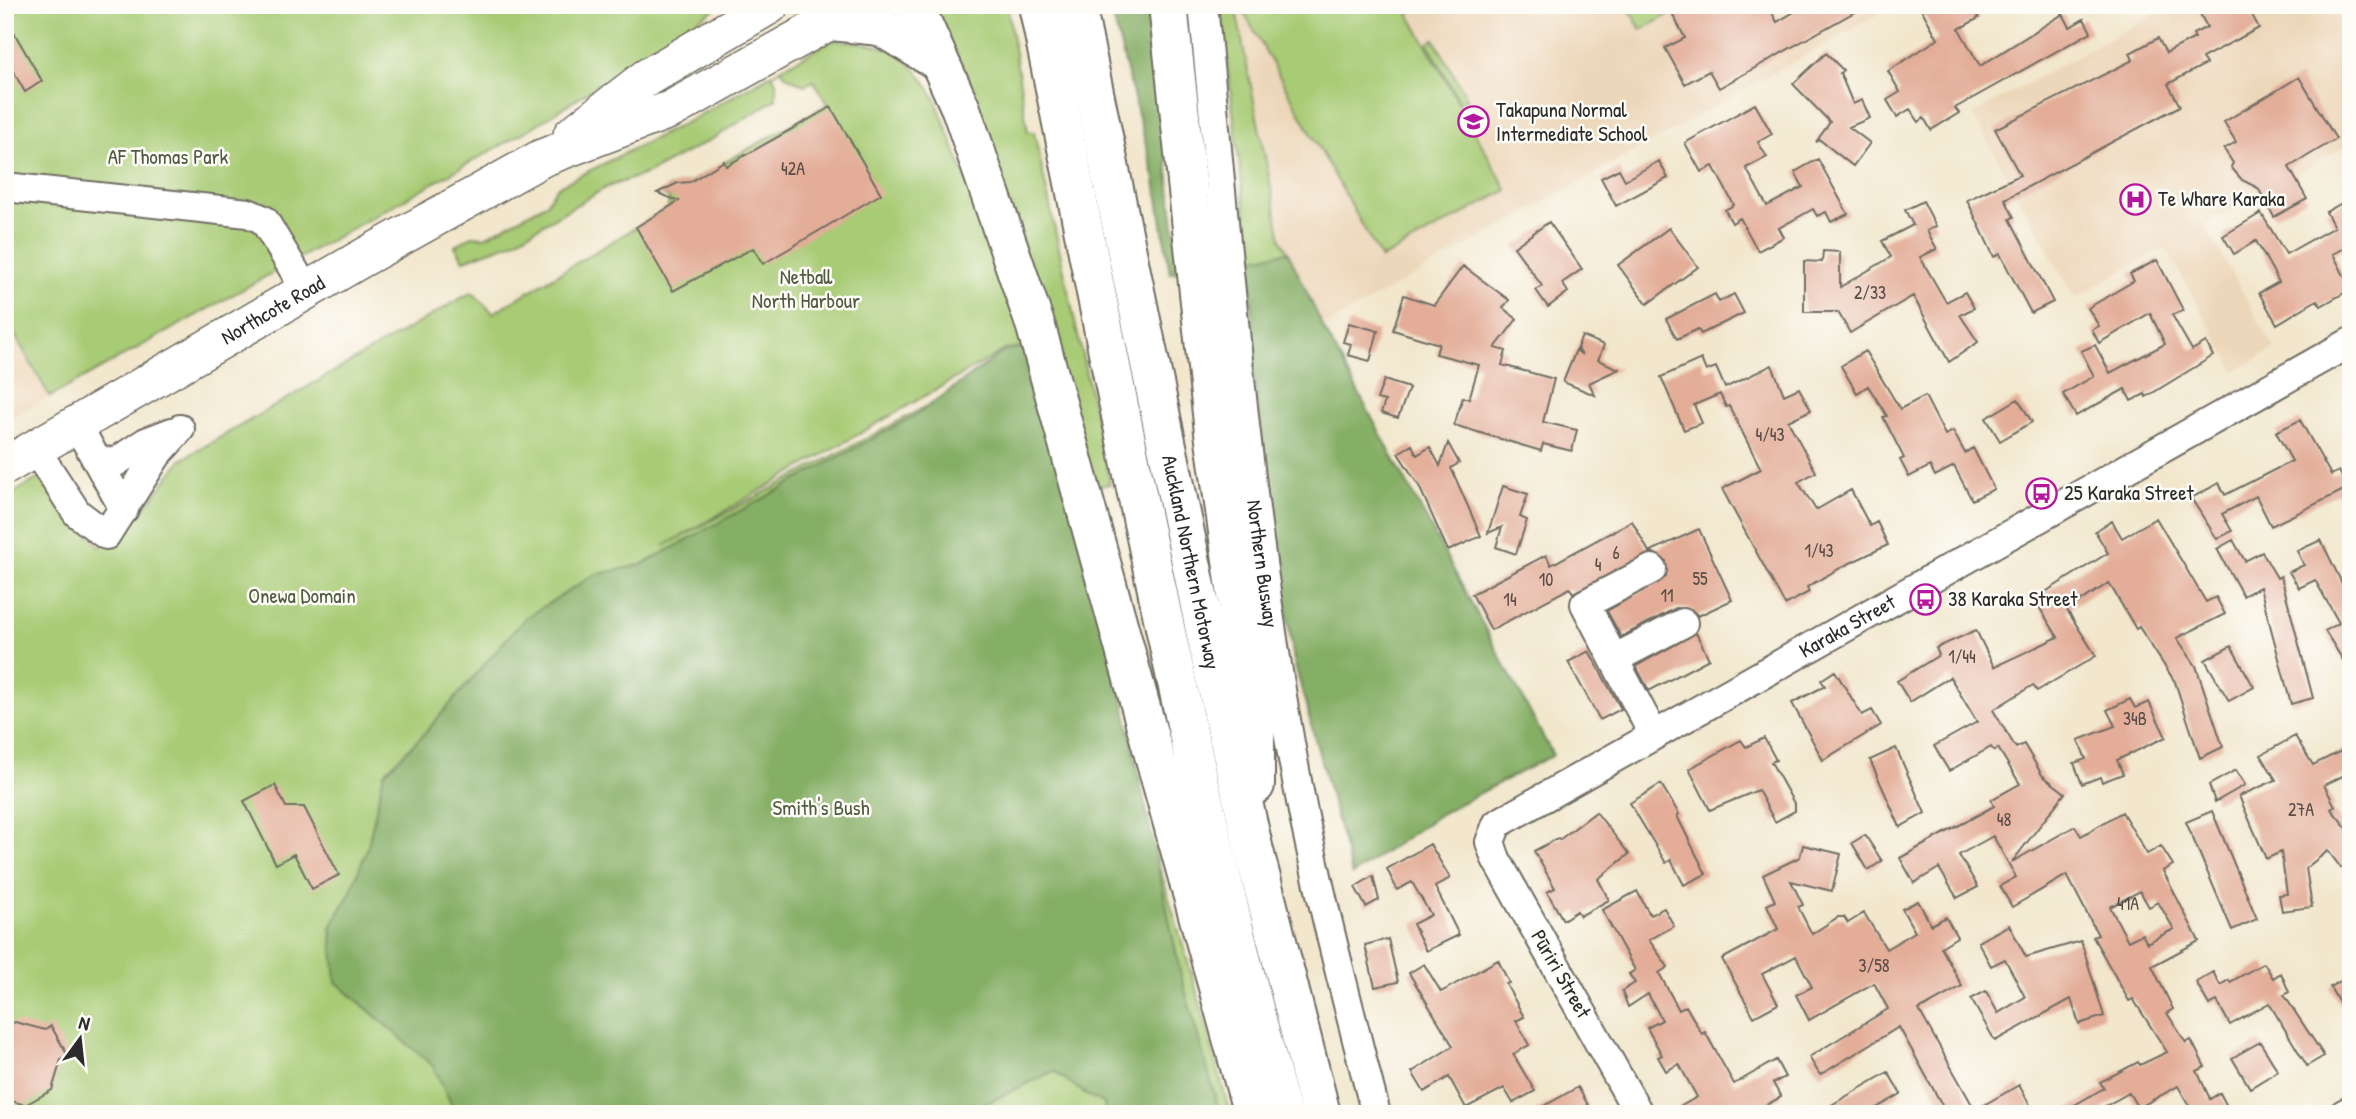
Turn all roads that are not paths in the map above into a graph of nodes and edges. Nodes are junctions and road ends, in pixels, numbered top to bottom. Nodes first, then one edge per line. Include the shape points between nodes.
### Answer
1 (770, 5) edge
2 (914, 5) edge
3 (1038, 5) edge
4 (1076, 5) edge
5 (1168, 5) edge
6 (1203, 5) edge
7 (846, 13) edge
8 (938, 61) junction
9 (542, 158) junction
10 (5, 187) edge
11 (307, 292) junction
12 (2351, 342) edge
13 (77, 425) junction
14 (20, 457) edge
15 (99, 461) junction
16 (124, 509) junction
17 (1652, 569) dead end
18 (1684, 623) dead end
19 (1614, 659) junction
20 (1653, 734) junction
21 (1491, 832) joint
22 (1254, 852) junction
23 (2351, 1110) edge
24 (1253, 1114) edge
25 (1282, 1114) edge
26 (1321, 1114) edge
27 (1376, 1114) edge
28 (1639, 1114) edge
29 (2344, 1114) edge

1 - 9 main road, Northcote Road via 646,78
2 - 8 highway
3 - 25 highway, Auckland Northern Motorway via 1185,714 1240,962
4 - 22 highway, Auckland Northern Motorway
5 - 22 highway via 1213,432 1255,724
6 - 27 street, Northern Busway via 1247,450 1275,643 1306,822
7 - 8 highway via 897,33
7 - 9 main road, Northcote Road via 672,109
8 - 24 highway via 961,109 1036,327
9 - 11 main road, Northcote Road
10 - 11 street via 248,213 264,220
11 - 13 main road, Northcote Road
12 - 20 street, Karaka Street
13 - 14 main road, Northcote Road
13 - 15 street
14 - 16 street via 106,535
15 - 16 street
15 - 16 street via 116,462 146,442 180,429 157,455
17 - 19 street via 1586,604
18 - 19 street
19 - 20 street
20 - 21 street, Karaka Street via 1513,812
21 - 28 street, Pūriri Street via 1496,859
22 - 26 highway, Auckland Northern Motorway
23 - 29 street

